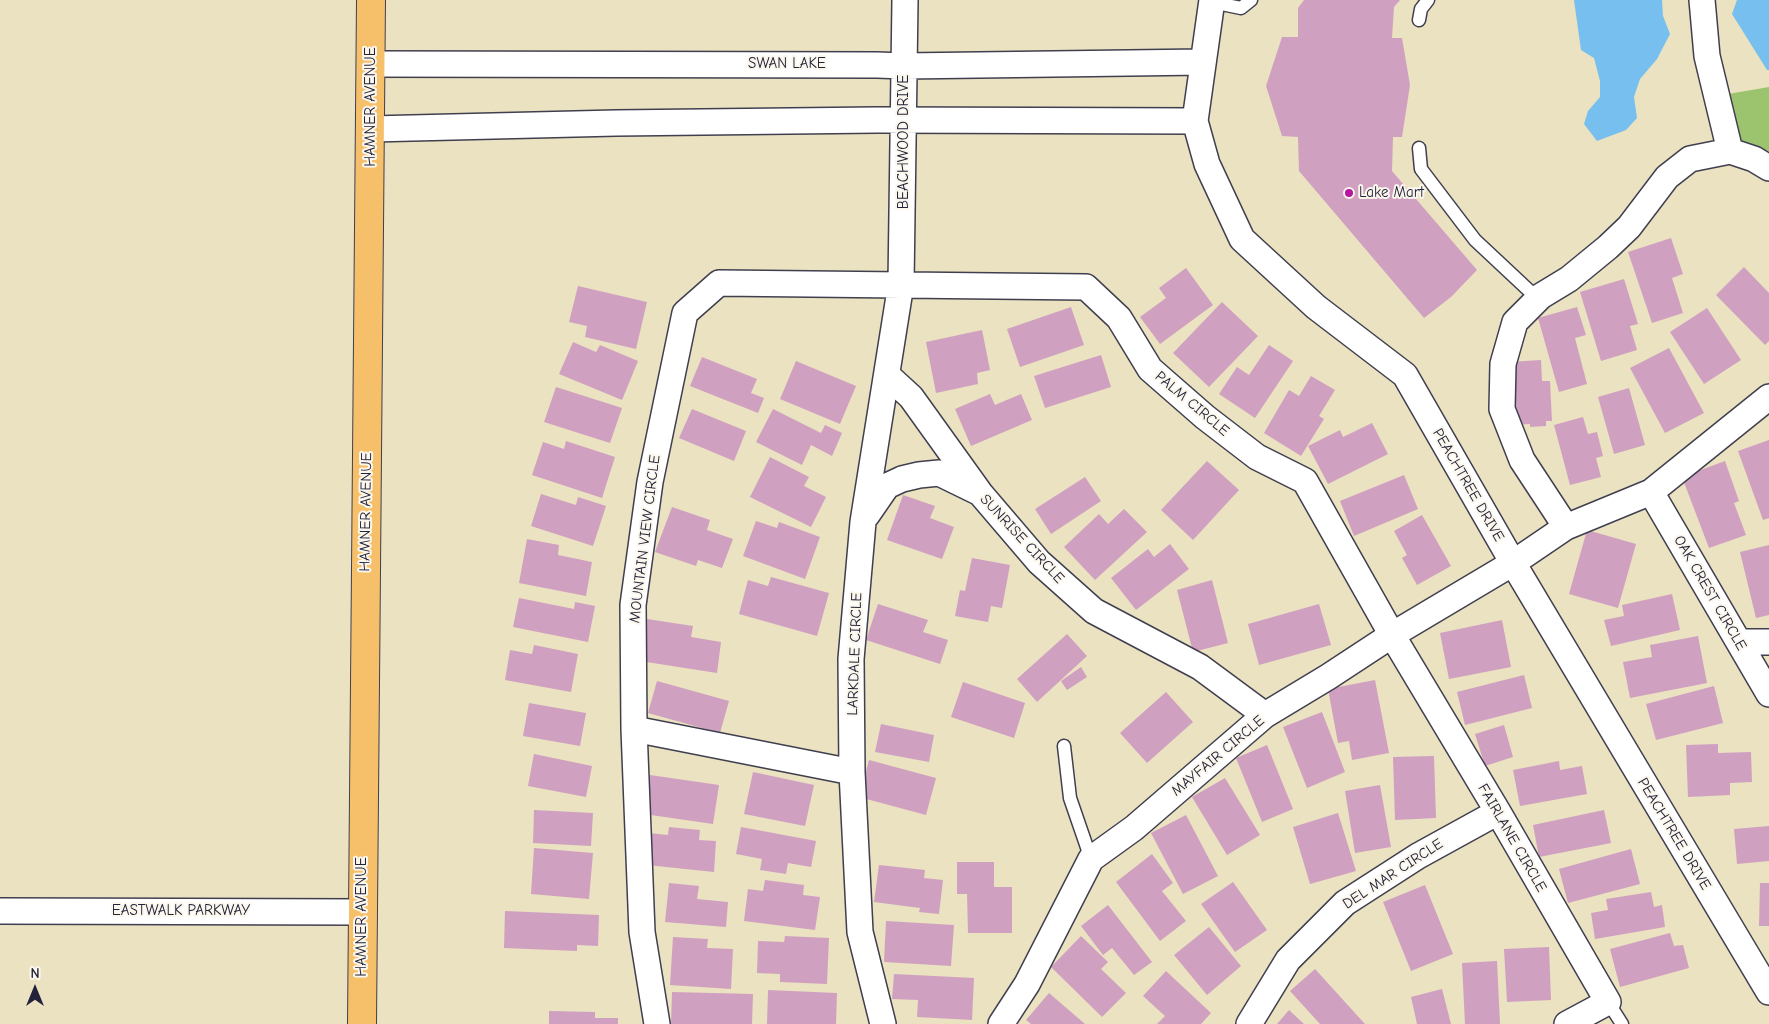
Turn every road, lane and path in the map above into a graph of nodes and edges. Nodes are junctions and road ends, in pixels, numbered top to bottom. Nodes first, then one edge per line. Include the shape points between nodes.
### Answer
1 (371, 0) edge
2 (905, 0) edge
3 (1251, 0) edge
4 (1428, 0) edge
5 (1702, 0) edge
6 (1212, 1) edge
7 (1419, 20) dead end
8 (1203, 62) junction
9 (371, 64) junction
10 (904, 66) junction
11 (904, 120) junction
12 (1195, 120) junction
13 (371, 129) junction
14 (1419, 148) dead end
15 (1730, 151) junction
16 (1769, 168) edge
17 (901, 284) junction
18 (1538, 299) junction
19 (888, 375) junction
20 (1769, 397) edge
21 (980, 492) junction
22 (1652, 492) junction
23 (863, 522) junction
24 (1566, 527) junction
25 (1513, 563) junction
26 (1392, 635) junction
27 (1739, 642) junction
28 (1769, 642) edge
29 (1769, 694) edge
30 (1265, 715) junction
31 (634, 729) junction
32 (1064, 746) dead end
33 (852, 772) junction
34 (1498, 812) junction
35 (1091, 858) junction
36 (0, 911) edge
37 (362, 912) junction
38 (1769, 992) edge
39 (1608, 1002) junction
40 (362, 1024) edge
41 (658, 1024) edge
42 (883, 1024) edge
43 (1001, 1024) edge
44 (1250, 1024) edge
45 (1567, 1024) edge
46 (1622, 1024) edge

1 - 9 main road, HAMNER AVENUE
2 - 10 street, BEACHWOOD DRIVE
3 - 6 lane via 1241,8
4 - 7 lane
5 - 15 street via 1707,56
6 - 8 street, PEACHTREE DRIVE
8 - 10 street, SWAN LAKE
8 - 12 street, PEACHTREE DRIVE
9 - 10 street, SWAN LAKE
9 - 13 main road, HAMNER AVENUE
10 - 11 street, BEACHWOOD DRIVE
11 - 12 street
11 - 13 street
11 - 17 street, BEACHWOOD DRIVE
12 - 25 street, PEACHTREE DRIVE via 1207,164 1242,240 1316,306 1405,375
13 - 37 main road, HAMNER AVENUE
14 - 18 lane via 1421,169 1475,240
15 - 16 street
15 - 18 street via 1690,159 1667,178 1630,227 1569,279
17 - 19 street, LARKDALE CIRCLE
17 - 26 street, PALM CIRCLE via 1086,287 1119,318 1150,368 1205,417 1257,457 1305,481
17 - 31 street, MOUNTAIN VIEW CIRCLE via 719,283 686,312 650,482 634,605
18 - 24 street via 1515,322 1504,364 1502,409 1522,460
19 - 21 street, SUNRISE CIRCLE via 911,397
19 - 23 street, LARKDALE CIRCLE
20 - 22 street, MAYFAIR CIRCLE
21 - 23 street via 939,473 920,474 887,486
21 - 30 street, SUNRISE CIRCLE via 1039,562 1094,612 1200,667
22 - 24 street, MAYFAIR CIRCLE
22 - 27 street, OAK CREST CIRCLE
23 - 33 street, LARKDALE CIRCLE via 851,659
24 - 25 street, MAYFAIR CIRCLE
25 - 26 street, MAYFAIR CIRCLE
25 - 38 street, PEACHTREE DRIVE
26 - 30 street, MAYFAIR CIRCLE
26 - 34 street, FAIRLANE CIRCLE
27 - 28 street
27 - 29 street, OAK CREST CIRCLE
30 - 35 street, MAYFAIR CIRCLE via 1134,828
31 - 33 street
31 - 41 street, MOUNTAIN VIEW CIRCLE via 642,932
32 - 35 lane via 1070,798
33 - 42 street, LARKDALE CIRCLE via 860,932
34 - 39 street, FAIRLANE CIRCLE
34 - 44 street, DEL MAR CIRCLE via 1418,856 1345,903 1288,960
35 - 43 street, MAYFAIR CIRCLE via 1027,984
36 - 37 street, EASTWALK PARKWAY
37 - 40 main road, HAMNER AVENUE
39 - 45 street
39 - 46 lane

